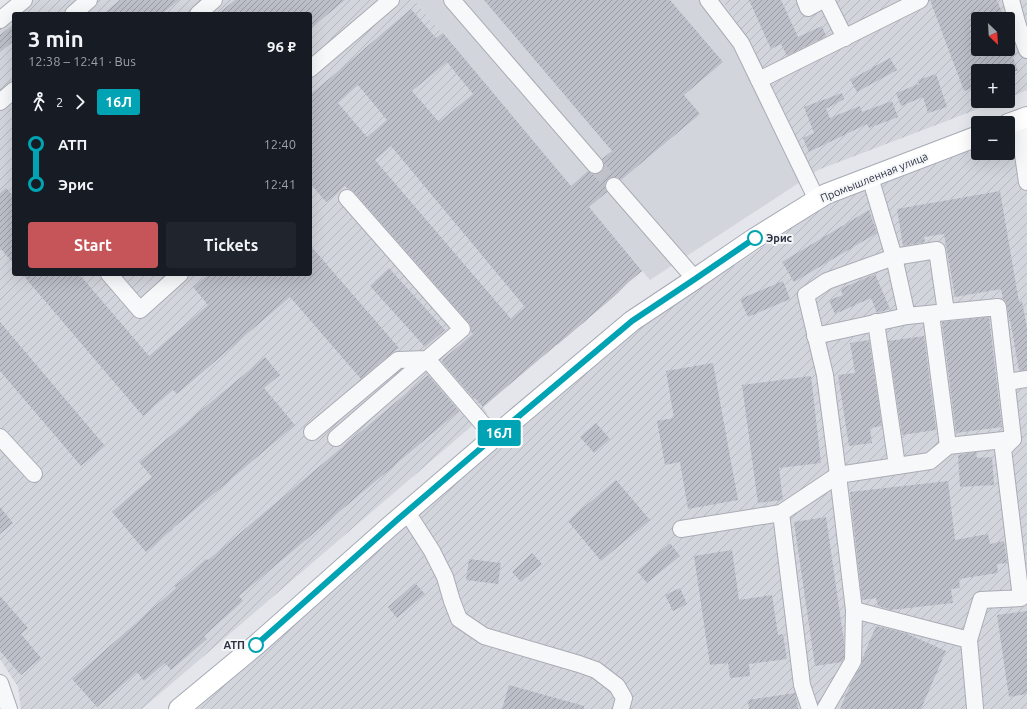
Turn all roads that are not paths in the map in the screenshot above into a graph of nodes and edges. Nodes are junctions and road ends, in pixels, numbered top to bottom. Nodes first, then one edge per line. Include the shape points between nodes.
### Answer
1 (24, 0) edge
2 (89, 0) edge
3 (214, 0) edge
4 (391, 0) edge
5 (452, 0) edge
6 (708, 0) edge
7 (805, 0) edge
8 (824, 0) edge
9 (920, 0) edge
10 (1011, 0) edge
11 (75, 12) edge
12 (200, 12) edge
13 (1012, 12) edge
14 (0, 20) edge
15 (1015, 31) edge
16 (845, 38) junction
17 (1027, 50) edge
18 (312, 67) edge
19 (759, 80) junction
20 (12, 92) edge
21 (0, 102) edge
22 (1018, 121) edge
23 (971, 139) edge
24 (596, 165) tunnel mouth
25 (870, 177) junction
26 (1027, 182) edge
27 (614, 186) tunnel mouth
28 (346, 198) dead end
29 (817, 200) junction
30 (894, 256) junction
31 (111, 276) edge
32 (178, 276) edge
33 (695, 279) junction
34 (938, 313) junction
35 (907, 316) junction
36 (876, 322) junction
37 (815, 336) junction
38 (427, 358) junction
39 (1027, 379) edge
40 (1007, 382) junction
41 (312, 432) dead end
42 (0, 437) edge
43 (494, 437) junction
44 (336, 438) dead end
45 (1013, 439) junction
46 (948, 446) junction
47 (897, 466) junction
48 (34, 474) dead end
49 (838, 475) junction
50 (407, 512) junction
51 (781, 513) junction
52 (681, 529) dead end
53 (1024, 597) edge
54 (854, 610) junction
55 (969, 640) junction
56 (0, 683) edge
57 (975, 708) dead end
58 (9, 709) edge
59 (179, 709) edge
60 (621, 709) edge
61 (810, 709) edge
62 (825, 709) edge

1 - 14 street
2 - 11 street
3 - 12 street
4 - 18 street
5 - 24 street
6 - 19 street via 741,43
7 - 8 street via 808,8
8 - 16 street
9 - 16 street
10 - 13 street
15 - 17 street
16 - 19 street
19 - 29 street
20 - 21 street
22 - 26 street
23 - 25 main road, Промышленная улица
25 - 29 main road, Промышленная улица
25 - 30 street
27 - 33 street
28 - 38 street via 462,329
29 - 33 main road, Промышленная улица
30 - 34 street via 936,250
30 - 35 street
30 - 37 street via 827,282 806,295
31 - 32 street via 140,310
33 - 43 main road, Промышленная улица via 632,321
34 - 35 street
34 - 40 street via 998,307
34 - 46 street
35 - 36 street
36 - 37 street
36 - 47 street
37 - 49 street via 825,375
38 - 41 street via 398,360
38 - 43 street
38 - 44 street
39 - 40 street
40 - 45 street
42 - 48 street
43 - 50 main road, Промышленная улица
45 - 46 street
45 - 53 street via 1003,448
46 - 47 street via 930,462
47 - 49 street
49 - 51 street
49 - 54 street
50 - 59 main road, Промышленная улица via 255,646
50 - 60 street via 445,577 459,619 484,636 596,670 617,686 624,698
51 - 52 street
51 - 61 street via 802,686
53 - 55 street via 981,600
54 - 55 street
54 - 62 street via 854,661
55 - 57 street
56 - 58 street

